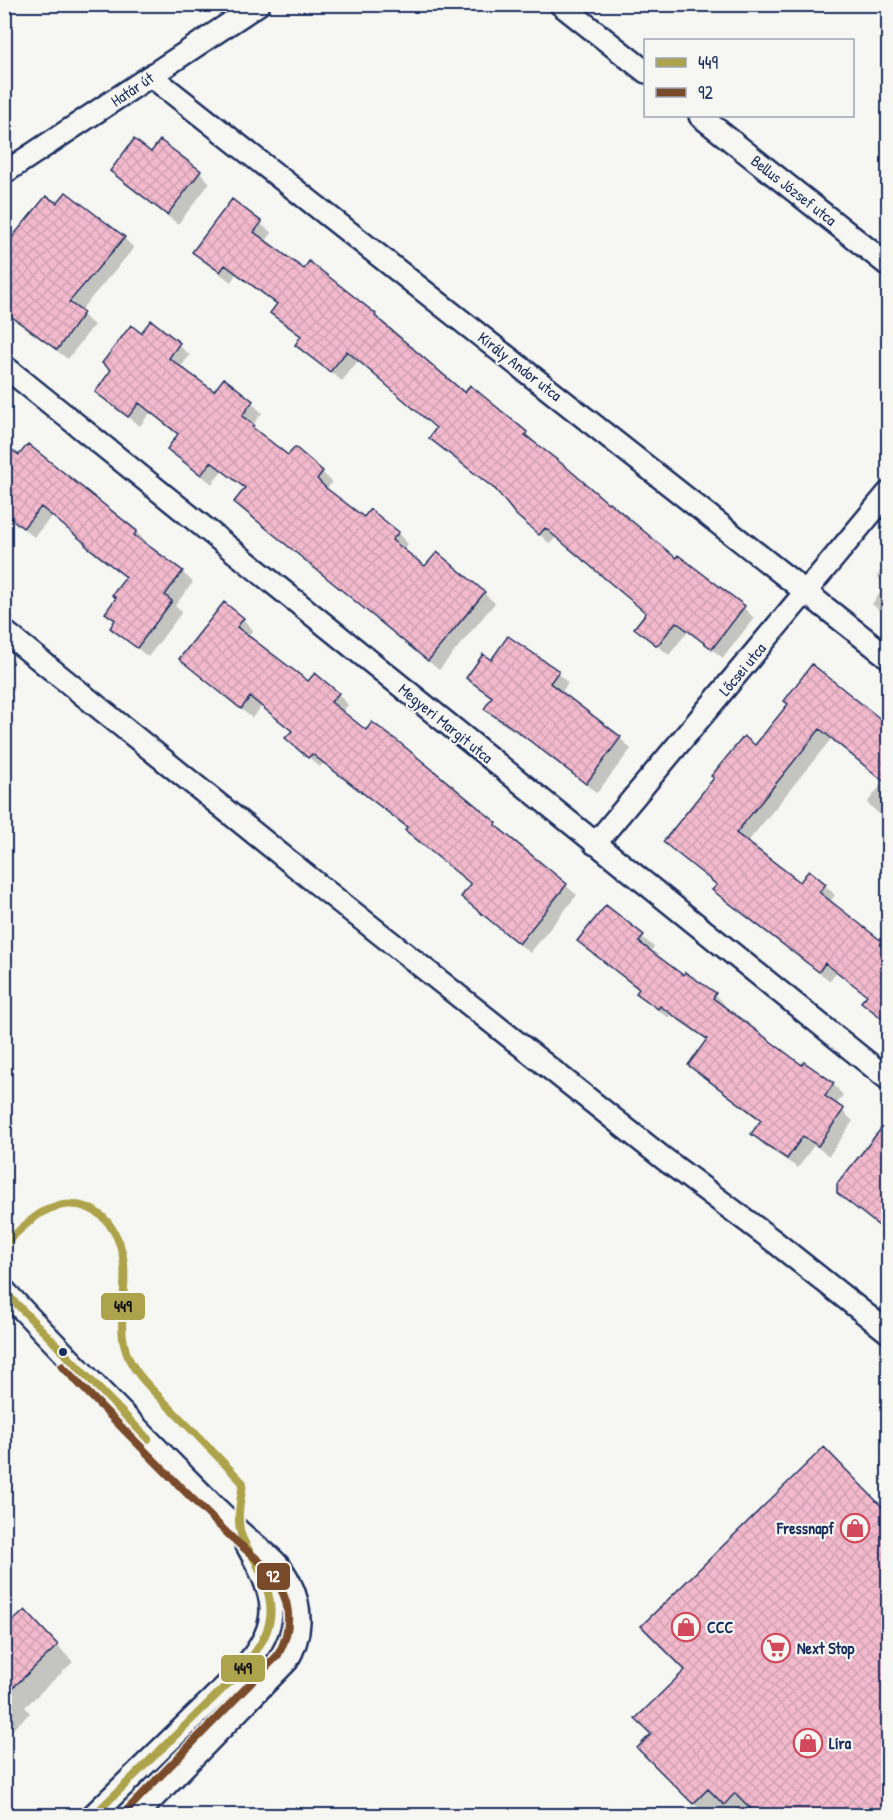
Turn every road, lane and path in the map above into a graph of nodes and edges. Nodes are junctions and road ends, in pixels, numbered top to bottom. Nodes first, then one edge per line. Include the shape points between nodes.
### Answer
1 (259, 4) edge
2 (560, 4) edge
3 (644, 71) edge
4 (151, 76) junction
5 (701, 117) edge
6 (4, 173) edge
7 (888, 265) edge
8 (4, 366) edge
9 (888, 493) edge
10 (807, 591) junction
11 (4, 631) edge
12 (888, 657) edge
13 (595, 844) junction
14 (888, 1078) edge
15 (4, 1290) edge
16 (888, 1332) edge
17 (240, 1532) junction
18 (92, 1815) edge
19 (136, 1815) edge

1 - 4 street, Határ út
2 - 3 street
4 - 6 street, Határ út
4 - 10 street, Király Andor utca
5 - 7 street, Bellus József utca
8 - 13 street, Megyeri Margit utca
9 - 10 street, Lőcsei utca
10 - 12 street, Király Andor utca
10 - 13 street, Lőcsei utca
11 - 16 street via 219,806
13 - 14 street, Megyeri Margit utca
15 - 17 street
17 - 18 street via 268,1587 272,1606 265,1638 241,1671
17 - 19 street via 276,1561 295,1594 300,1616 293,1651

